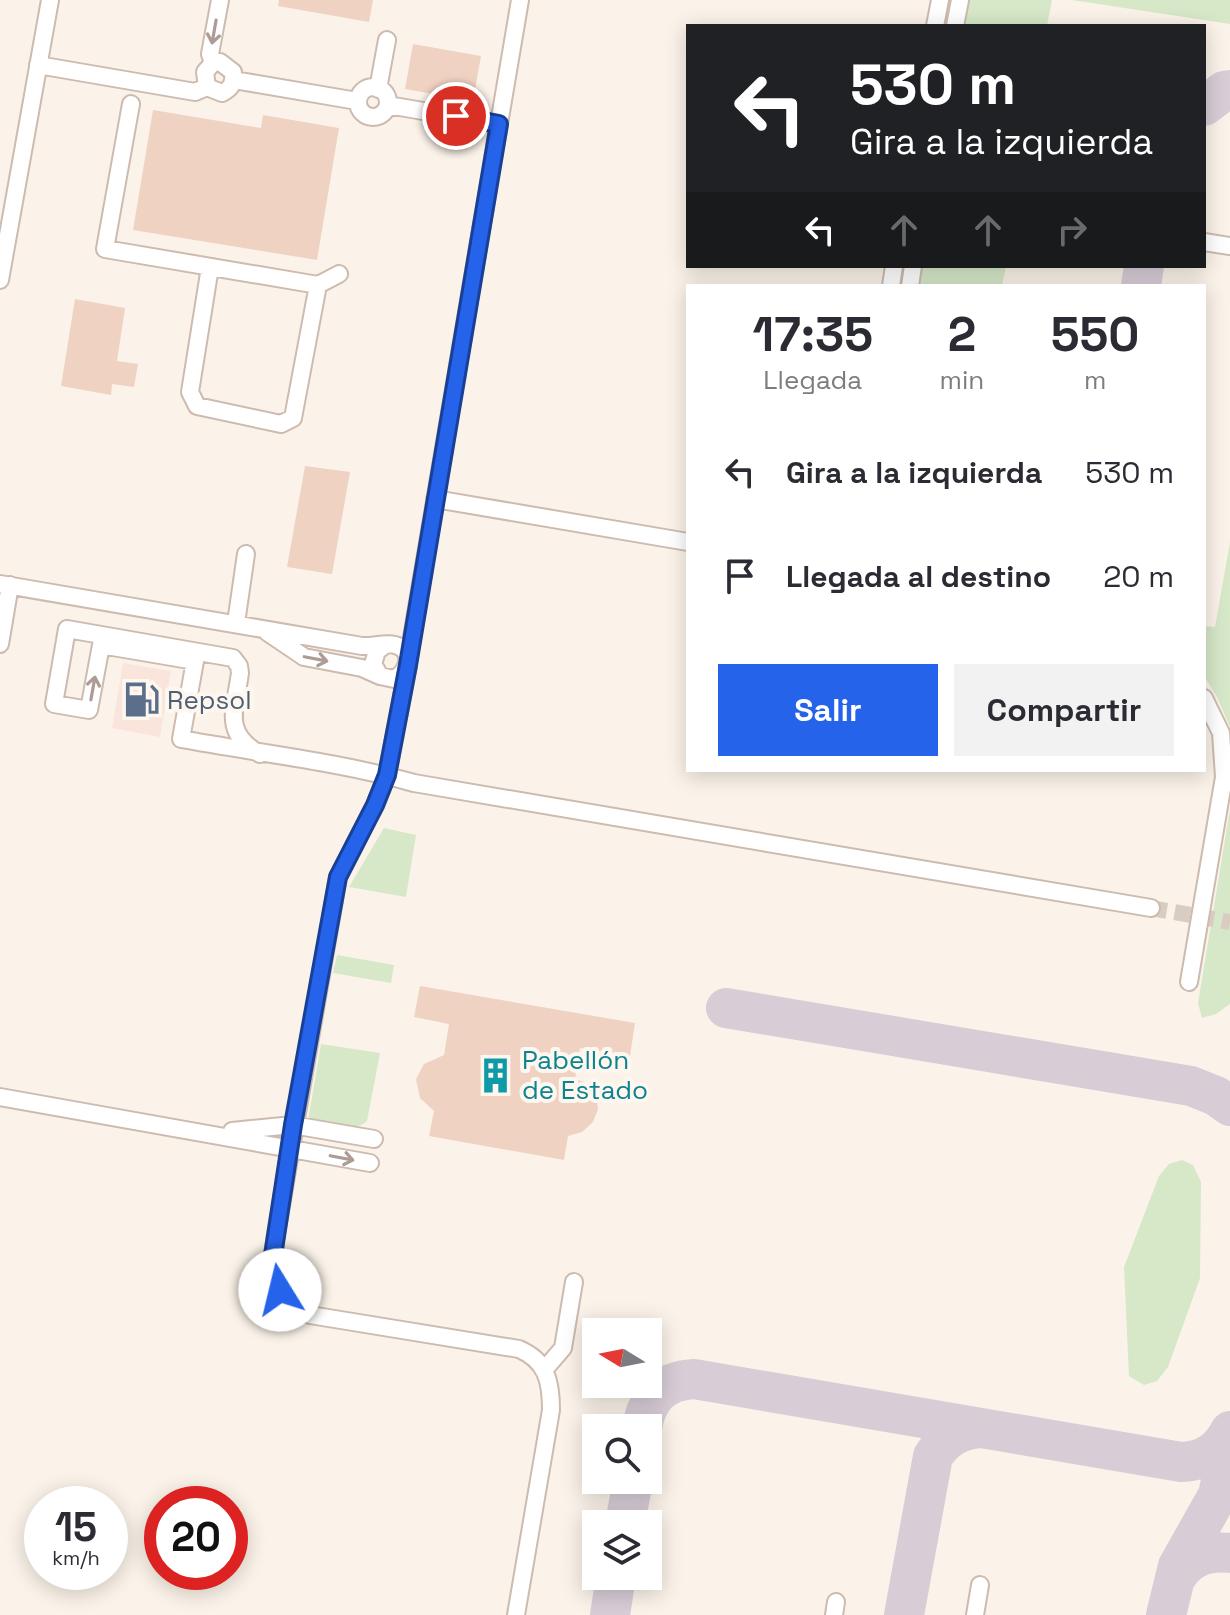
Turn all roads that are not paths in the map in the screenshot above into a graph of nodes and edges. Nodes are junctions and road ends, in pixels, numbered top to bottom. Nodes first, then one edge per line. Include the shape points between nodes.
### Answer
1 (50, 0) edge
2 (220, 0) edge
3 (520, 0) edge
4 (940, 0) edge
5 (960, 0) edge
6 (935, 24) edge
7 (955, 24) edge
8 (387, 40) dead end
9 (213, 63) junction
10 (38, 65) junction
11 (234, 80) junction
12 (207, 87) junction
13 (378, 89) junction
14 (357, 101) junction
15 (131, 104) dead end
16 (388, 105) junction
17 (499, 124) junction
18 (1206, 242) edge
19 (1230, 246) edge
20 (210, 267) junction
21 (339, 274) dead end
22 (0, 280) edge
23 (318, 285) junction
24 (435, 499) junction
25 (686, 542) edge
26 (246, 554) dead end
27 (5, 585) edge
28 (414, 618) junction
29 (236, 623) junction
30 (258, 627) junction
31 (0, 644) edge
32 (389, 644) junction
33 (408, 663) junction
34 (382, 677) junction
35 (1206, 702) edge
36 (396, 719) junction
37 (260, 754) junction
38 (387, 775) junction
39 (1151, 908) tunnel mouth
40 (1189, 982) dead end
41 (0, 1097) edge
42 (293, 1125) junction
43 (211, 1133) junction
44 (374, 1139) dead end
45 (289, 1148) junction
46 (370, 1163) dead end
47 (574, 1282) dead end
48 (544, 1370) junction
49 (980, 1585) dead end
50 (516, 1615) edge
51 (975, 1615) edge

1 - 10 lane
2 -> 9 lane
3 - 17 lane
4 - 6 lane
5 - 7 lane
8 - 13 lane
9 - 11 lane via 229,66
9 - 12 lane via 205,72
10 - 12 lane via 195,92
10 - 22 lane
11 - 12 lane via 222,93
11 - 14 lane
13 - 14 lane via 367,88
13 - 16 lane
14 - 16 lane via 367,117 376,118
15 - 20 lane via 105,249
16 - 17 lane
17 - 24 lane
18 - 19 lane
20 - 23 lane
20 - 23 lane via 190,392 197,406 281,424 293,418
21 - 23 lane
24 - 25 lane
24 - 28 lane
26 - 29 lane
27 - 29 lane
27 - 31 lane
28 - 32 lane via 406,635
28 - 33 lane
29 - 30 lane
30 - 32 lane via 362,646
30 -> 34 lane via 304,657
32 - 33 lane via 404,650
32 - 34 lane via 373,661
33 - 34 lane via 398,678
33 - 36 lane
34 - 36 lane via 395,692
35 - 40 lane via 1221,733 1224,777
36 - 38 lane
37 -> 37 lane via 246,746 234,728 240,673 233,658 67,629 54,704 89,710 101,645 195,661 181,739
37 - 38 lane
38 - 39 lane
38 - 42 lane via 338,877
41 - 43 lane
42 - 43 lane
42 - 44 lane
42 - 45 lane
43 - 45 lane
45 -> 46 lane
45 - 48 lane via 272,1262 280,1290 295,1305 310,1315 519,1349
47 - 48 lane via 563,1348
48 - 50 lane via 551,1410
49 - 51 lane

